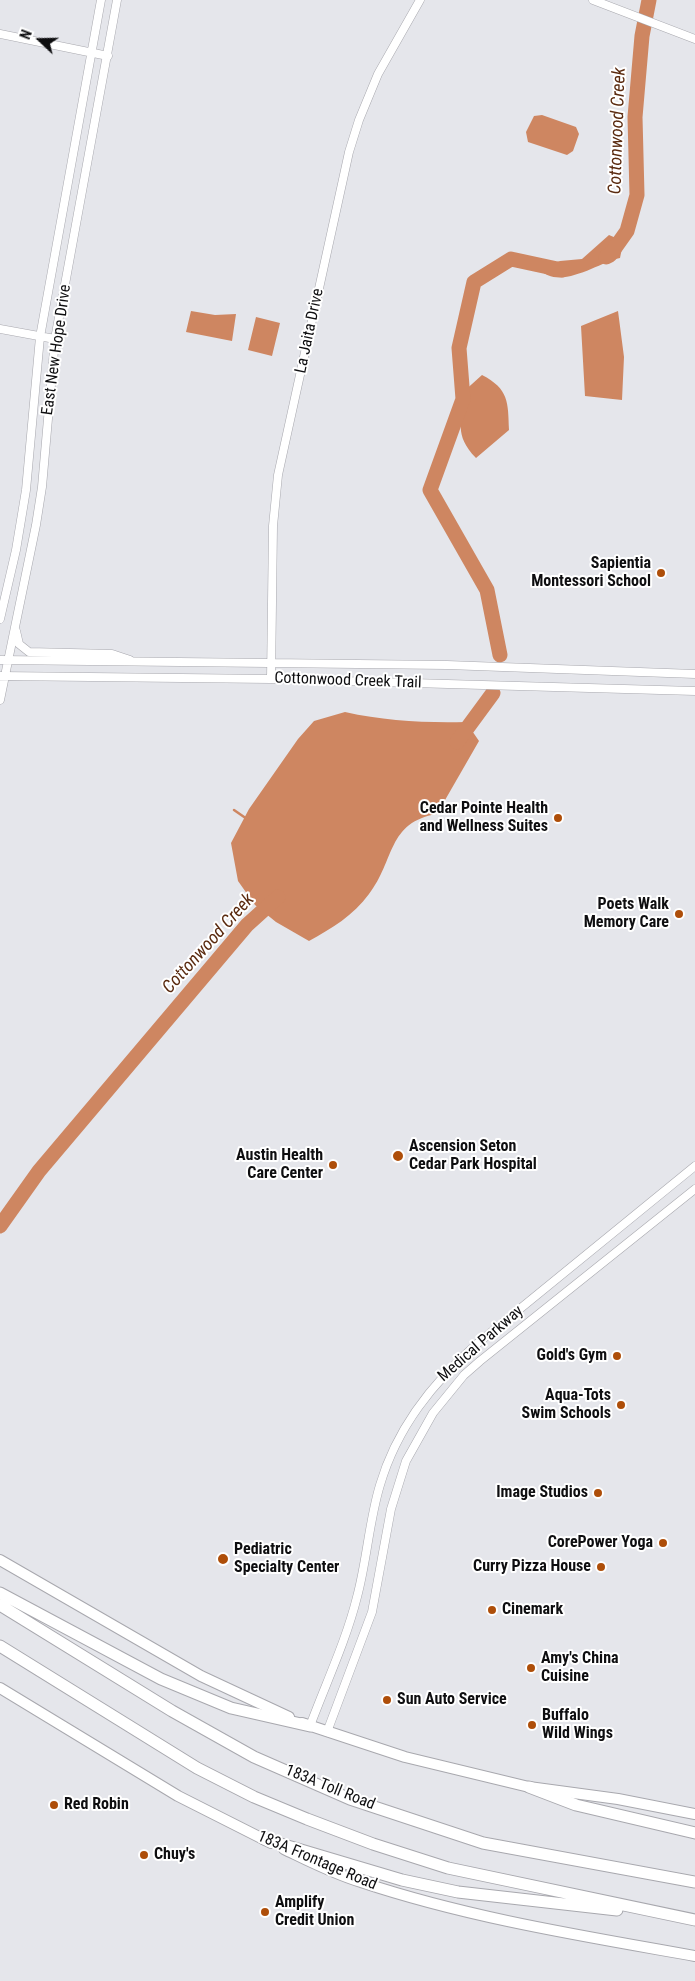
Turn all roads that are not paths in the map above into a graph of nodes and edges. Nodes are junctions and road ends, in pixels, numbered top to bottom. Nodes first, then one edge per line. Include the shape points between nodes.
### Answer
1 (101, 0) edge
2 (117, 0) edge
3 (420, 0) edge
4 (594, 0) edge
5 (0, 34) edge
6 (695, 39) edge
7 (93, 53) junction
8 (108, 56) junction
9 (0, 329) edge
10 (40, 337) junction
11 (55, 339) junction
12 (0, 619) edge
13 (15, 628) junction
14 (4, 660) edge
15 (271, 662) junction
16 (139, 663) junction
17 (695, 674) edge
18 (2, 676) edge
19 (271, 679) junction
20 (695, 691) edge
21 (0, 700) edge
22 (695, 1166) edge
23 (695, 1189) edge
24 (512, 1317) junction
25 (504, 1323) junction
26 (516, 1332) junction
27 (375, 1505) junction
28 (391, 1509) junction
29 (0, 1560) edge
30 (0, 1593) edge
31 (0, 1605) edge
32 (0, 1646) edge
33 (0, 1688) edge
34 (310, 1726) junction
35 (327, 1732) junction
36 (529, 1787) junction
37 (695, 1814) edge
38 (695, 1833) edge
39 (264, 1840) junction
40 (695, 1882) edge
41 (667, 1916) junction
42 (695, 1920) edge
43 (695, 1956) edge

1 - 7 street, East New Hope Drive
2 - 8 street, East New Hope Drive
3 - 15 street, La Jaita Drive via 378,74 349,152 278,475 273,526
4 - 6 street
5 - 7 street
7 - 8 street
7 - 10 street, East New Hope Drive
8 - 11 street, East New Hope Drive
9 - 10 street
10 - 11 street
10 - 12 street, East New Hope Drive via 22,520
11 - 13 street, East New Hope Drive via 42,487
13 - 14 street, East New Hope Drive
13 - 16 street via 19,644 29,652 112,654
14 - 16 street, Cottonwood Creek Trail
14 - 18 street, East New Hope Drive
15 - 16 street, Cottonwood Creek Trail
15 - 17 street, Cottonwood Creek Trail
15 - 19 street, La Jaita Drive
18 - 19 street, Cottonwood Creek Trail
18 - 21 street, East New Hope Drive
19 - 20 street, Cottonwood Creek Trail
22 - 24 street, Medical Parkway
23 - 26 street, Medical Parkway
24 - 25 street, Medical Parkway
24 - 26 street
25 - 26 street
25 - 27 street, Medical Parkway via 454,1364 424,1396 399,1437
26 - 28 street, Medical Parkway via 464,1375 433,1413 406,1461
27 - 28 street
27 - 34 street, Medical Parkway via 355,1605
28 - 35 street, Medical Parkway via 372,1612
29 - 34 main road via 201,1676
30 - 34 highway via 161,1679 232,1708
31 - 40 highway, 183A Toll Road via 172,1711 254,1757 350,1799 483,1843
32 - 41 highway via 197,1768 307,1819 448,1868
33 - 39 main road, 183A Frontage Road via 178,1796
34 - 35 main road
35 - 36 main road via 406,1757
36 - 37 main road
36 - 38 highway via 576,1804
39 - 41 highway via 402,1880 458,1892
39 - 43 main road, 183A Frontage Road via 359,1882 407,1896 506,1921
41 - 42 highway

